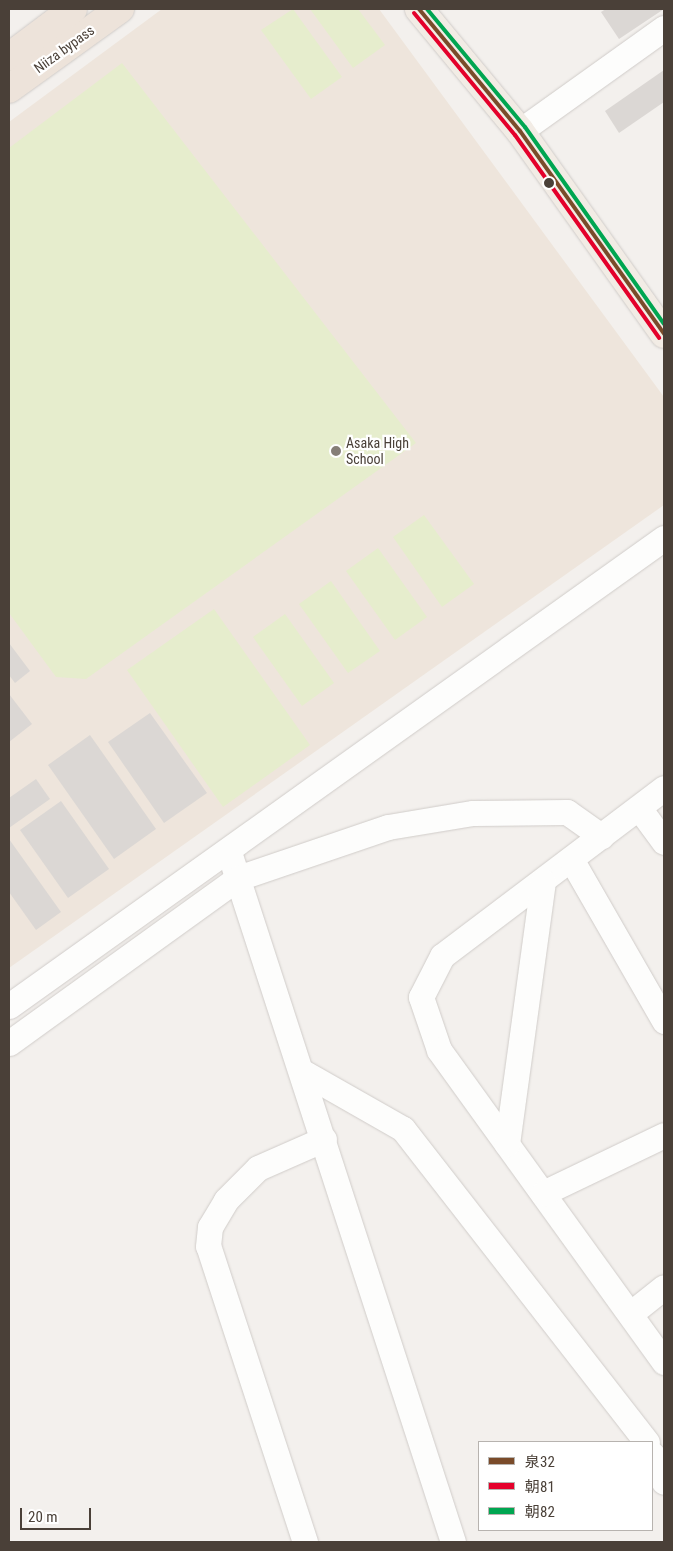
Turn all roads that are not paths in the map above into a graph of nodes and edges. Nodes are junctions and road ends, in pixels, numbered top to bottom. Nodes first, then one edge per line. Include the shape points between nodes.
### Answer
1 (73, 9) edge
2 (120, 9) edge
3 (419, 9) edge
4 (664, 28) edge
5 (9, 57) edge
6 (9, 89) edge
7 (520, 131) junction
8 (664, 334) edge
9 (664, 538) edge
10 (664, 788) edge
11 (639, 808) junction
12 (601, 836) junction
13 (664, 842) edge
14 (229, 852) junction
15 (571, 859) junction
16 (238, 878) junction
17 (543, 880) junction
18 (9, 1006) edge
19 (664, 1021) edge
20 (9, 1043) edge
21 (303, 1072) junction
22 (664, 1135) edge
23 (324, 1139) junction
24 (507, 1144) junction
25 (543, 1193) junction
26 (664, 1287) edge
27 (630, 1314) junction
28 (664, 1362) edge
29 (646, 1441) edge
30 (653, 1456) edge
31 (664, 1482) edge
32 (305, 1542) edge
33 (453, 1542) edge

1 - 5 highway, Niiza bypass
2 - 6 highway, Niiza bypass
3 - 7 main road
4 - 7 street
7 - 8 main road
9 - 14 street
10 - 11 street
11 - 12 street
11 - 13 street
12 - 15 street
12 - 16 street via 567,812 473,813 388,827
14 - 16 street
14 - 18 street
15 - 17 street
15 - 19 street
16 - 20 street
16 - 21 street
17 - 24 street
17 - 24 street via 442,956 421,997 439,1050
21 - 23 street
21 - 29 street via 403,1129
22 - 25 street
23 - 32 street via 258,1168 226,1200 210,1227 208,1246
23 - 33 street
24 - 25 street
25 - 27 street
26 - 27 street
27 - 28 street
30 - 31 street

